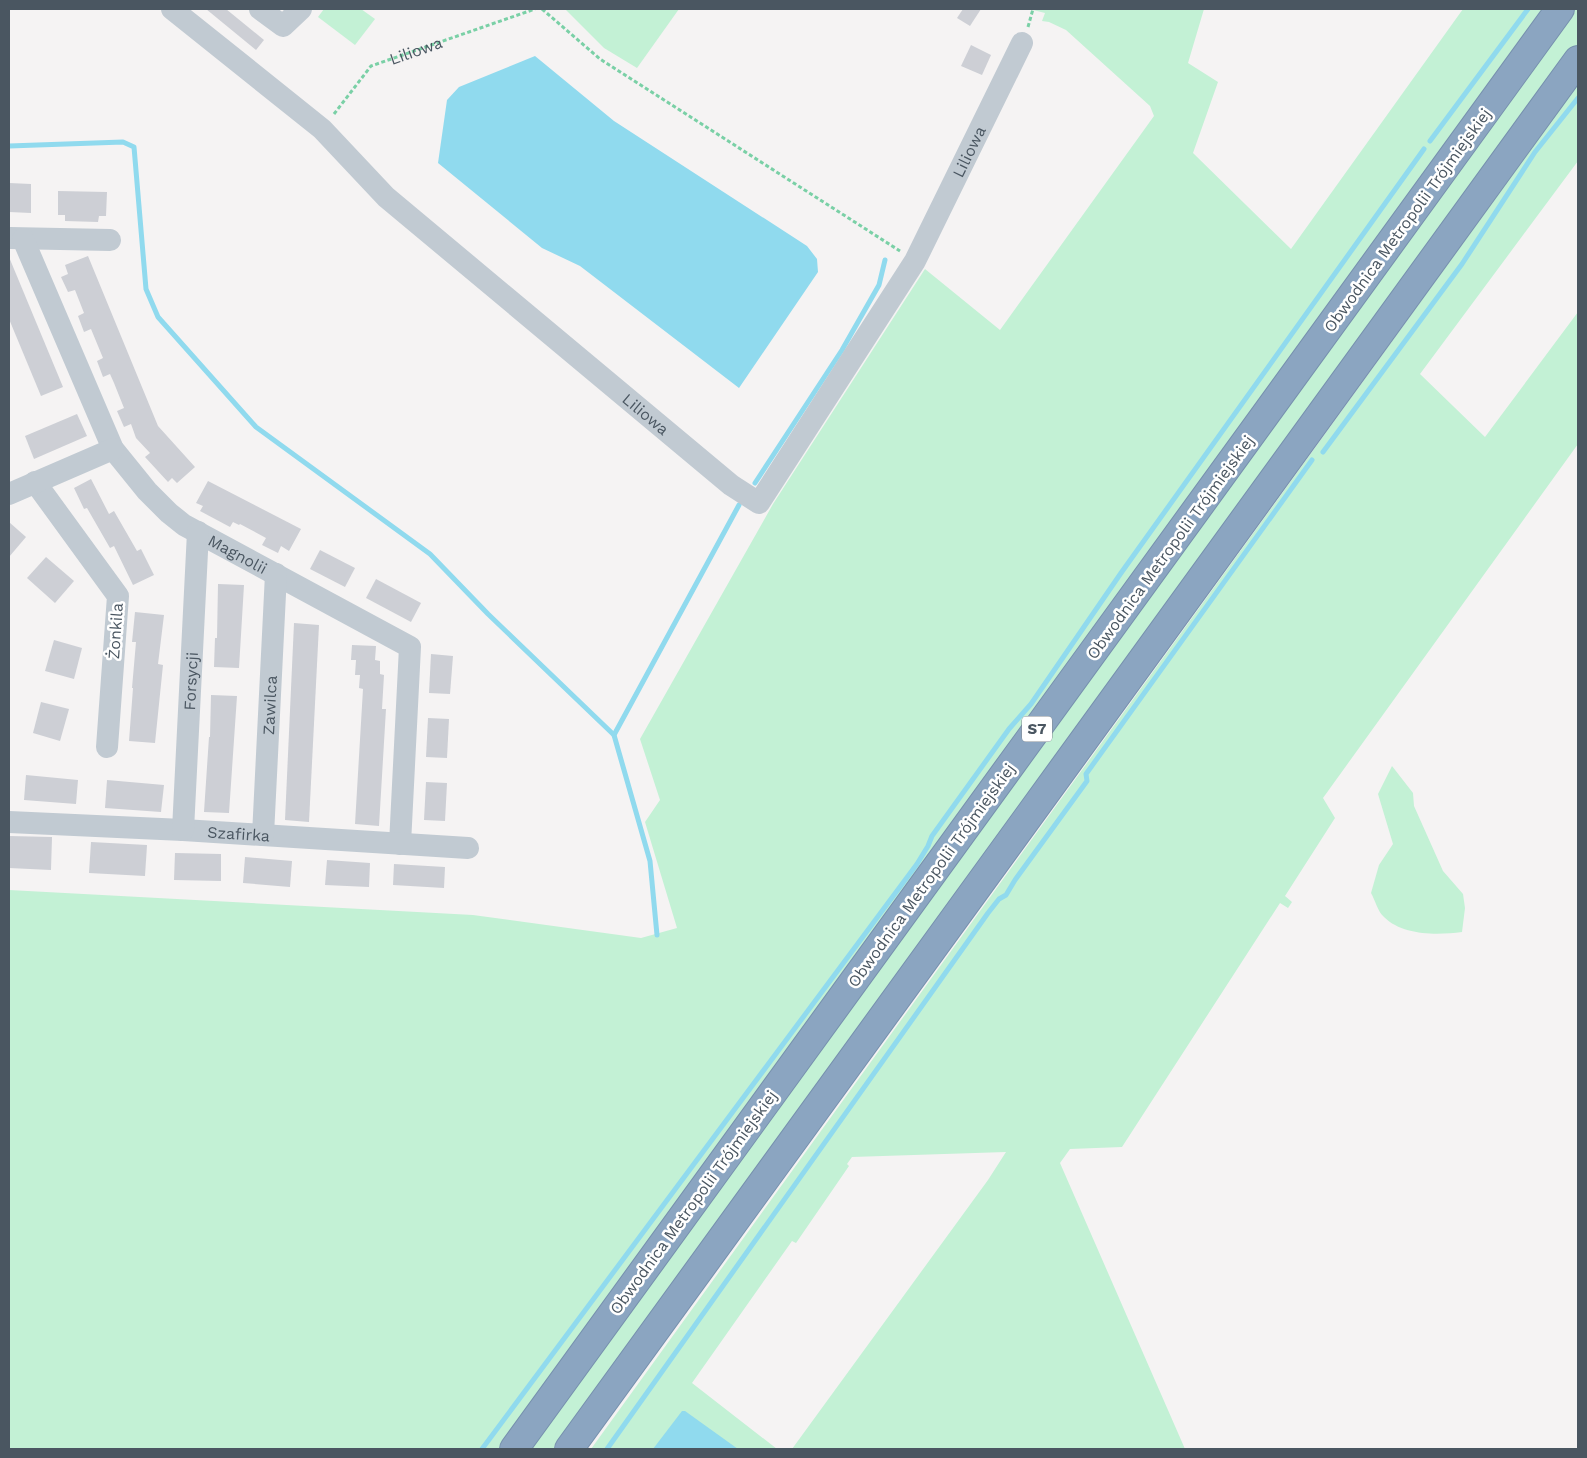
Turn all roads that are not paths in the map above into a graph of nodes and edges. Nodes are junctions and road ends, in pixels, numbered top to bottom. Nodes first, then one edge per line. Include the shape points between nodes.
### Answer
1 (172, 9) edge
2 (260, 9) edge
3 (301, 9) edge
4 (1560, 9) edge
5 (1022, 43) dead end
6 (1578, 60) edge
7 (16, 238) edge
8 (110, 240) dead end
9 (113, 449) junction
10 (35, 482) junction
11 (9, 494) edge
12 (198, 532) junction
13 (276, 574) junction
14 (107, 747) dead end
15 (9, 822) edge
16 (183, 830) junction
17 (263, 835) junction
18 (400, 844) junction
19 (468, 848) dead end
20 (514, 1449) edge
21 (569, 1449) edge

1 - 5 street, Liliowa via 322,129 386,196 731,485 758,503 915,260
2 - 3 street via 283,26
4 - 20 highway, Obwodnica Metropolii Trójmiejskiej / S7
6 - 21 highway
7 - 8 street, Magnolii
7 - 9 street, Magnolii
9 - 10 street
9 - 12 street, Magnolii via 169,513
10 - 11 street
10 - 14 street, Żonkila via 118,596
12 - 13 street, Magnolii
12 - 16 street, Forsycji
13 - 17 street, Zawilca
13 - 18 street, Magnolii via 410,647
15 - 16 street, Szafirka
16 - 17 street, Szafirka
17 - 18 street, Szafirka
18 - 19 street, Szafirka

